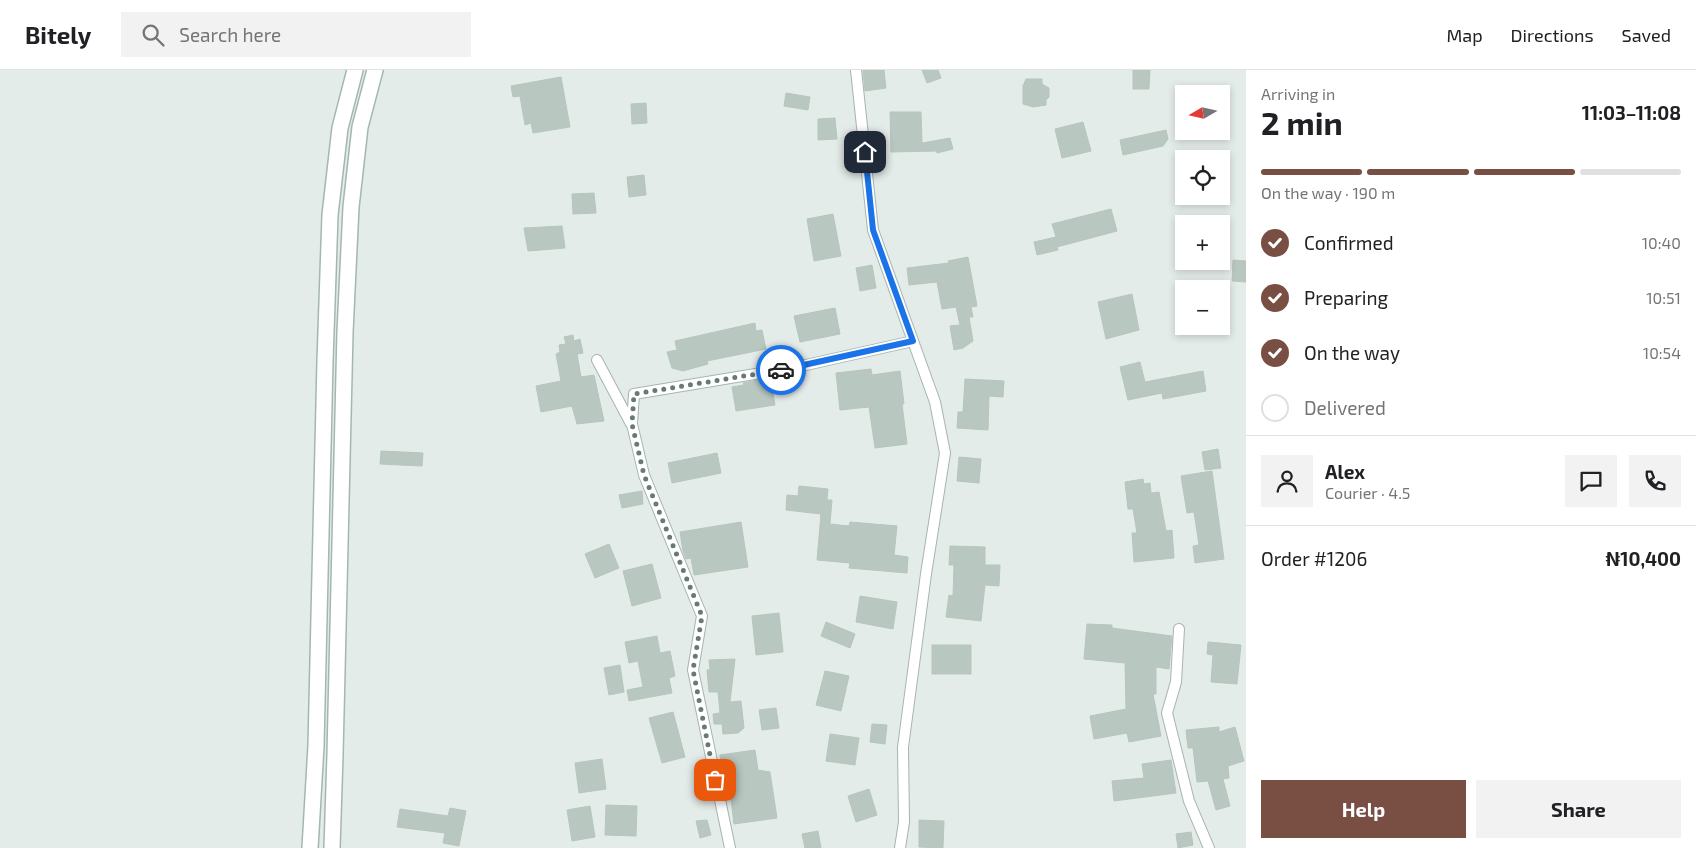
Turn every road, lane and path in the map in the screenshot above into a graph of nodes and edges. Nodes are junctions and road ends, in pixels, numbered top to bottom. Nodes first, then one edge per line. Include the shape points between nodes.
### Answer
1 (355, 70) edge
2 (375, 70) edge
3 (856, 70) edge
4 (913, 341) junction
5 (597, 360) dead end
6 (632, 424) junction
7 (1179, 629) dead end
8 (310, 848) edge
9 (332, 848) edge
10 (730, 848) edge
11 (900, 848) edge
12 (1209, 848) edge

1 - 8 main road via 340,128 330,215
2 - 9 main road via 360,127 351,207
3 - 4 street via 873,230
4 - 6 street via 797,367 634,394
4 - 11 street via 935,402 945,453 903,747 904,822
5 - 6 street
6 - 10 street via 644,475 702,616 693,670
7 - 12 street via 1176,682 1167,712 1188,801

